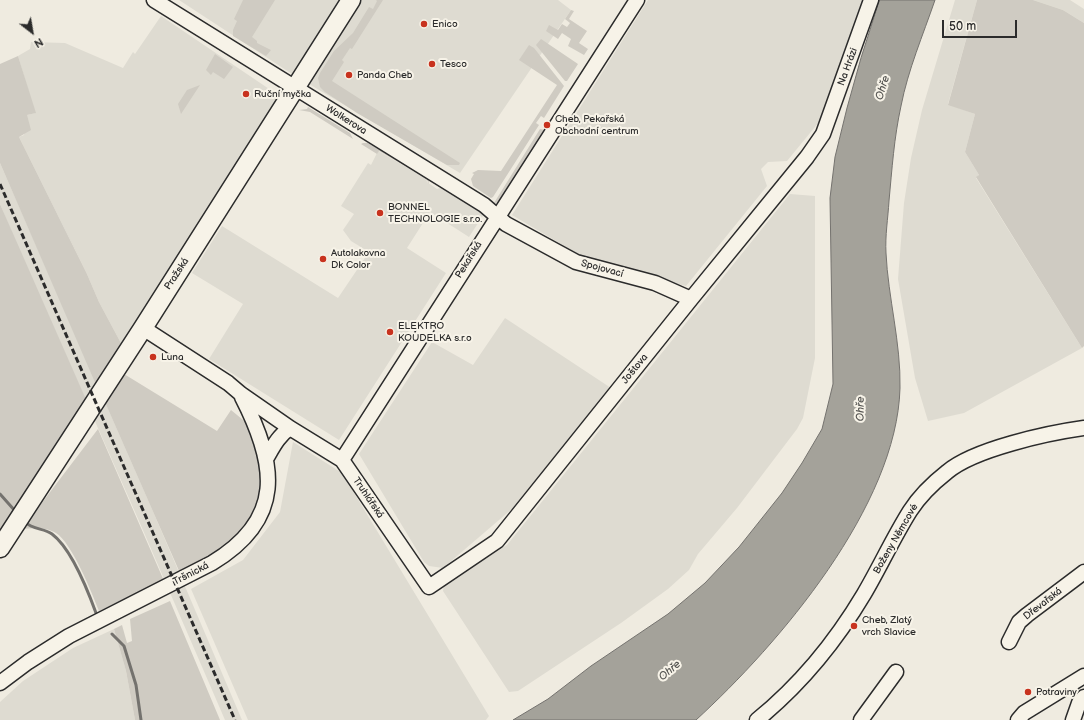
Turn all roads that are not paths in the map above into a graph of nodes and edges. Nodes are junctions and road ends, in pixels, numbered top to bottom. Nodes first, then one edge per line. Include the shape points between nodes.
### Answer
1 (154, 0) edge
2 (351, 0) edge
3 (637, 0) edge
4 (872, 0) edge
5 (295, 89) junction
6 (823, 134) joint
7 (497, 216) junction
8 (691, 298) junction
9 (143, 328) junction
10 (241, 394) junction
11 (290, 428) junction
12 (1084, 428) edge
13 (266, 460) junction
14 (342, 460) junction
15 (0, 548) edge
16 (1084, 572) edge
17 (429, 587) joint
18 (1009, 642) dead end
19 (896, 672) dead end
20 (1084, 676) edge
21 (0, 683) edge
22 (1084, 697) edge
23 (757, 720) edge
24 (860, 720) edge
25 (1018, 720) edge
26 (1073, 720) edge

1 - 5 street, Wolkerova
2 - 5 main road, Pražská
3 - 7 street, Pekařská
4 - 6 street, Na Hrázi
5 - 7 street, Wolkerova via 484,205
5 - 9 main road, Pražská
6 - 8 street, Joštova
7 - 8 street, Spojovací via 506,224 576,262 655,283
7 - 14 street, Pekařská
8 - 17 street, Joštova via 497,541
9 - 10 street, Truhlářská
9 - 15 main road, Pražská
10 - 11 street, Truhlářská
10 - 13 street, Tršnická via 258,431
11 - 13 street via 279,438
11 - 14 street, Truhlářská
12 - 23 street, Boženy Němcové via 998,448 947,471 923,494 910,511 864,595 831,642 788,693
13 - 21 street, Tršnická via 265,503 255,526 240,544 212,563 69,636
14 - 17 street, Truhlářská
16 - 18 street, Dřevařská via 1026,615 1019,622
19 - 24 street
20 - 25 street via 1024,713
22 - 26 street

